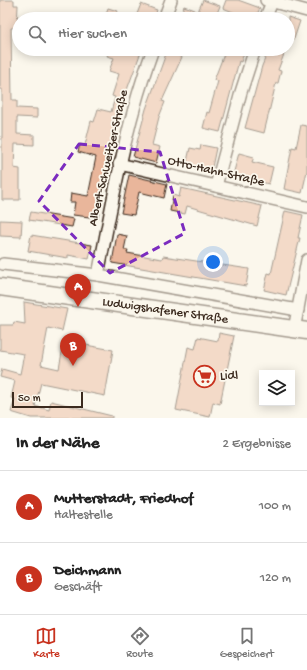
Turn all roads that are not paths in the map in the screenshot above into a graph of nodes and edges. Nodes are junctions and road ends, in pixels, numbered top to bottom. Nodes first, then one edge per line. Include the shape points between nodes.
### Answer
1 (171, 0) edge
2 (269, 1) edge
3 (288, 4) edge
4 (307, 11) edge
5 (167, 12) edge
6 (267, 12) edge
7 (151, 56) edge
8 (253, 56) edge
9 (119, 164) junction
10 (216, 186) junction
11 (307, 207) edge
12 (307, 260) edge
13 (3, 264) dead end
14 (98, 275) junction
15 (0, 287) edge
16 (298, 310) junction
17 (301, 331) edge

1 - 5 street
2 - 3 street
2 - 6 street
3 - 4 street
7 - 9 street, Albert-Schweitzer-Straße
8 - 10 street
9 - 10 street, Otto-Hahn-Straße
9 - 14 street, Albert-Schweitzer-Straße
10 - 11 street, Otto-Hahn-Straße
12 - 16 street
13 - 14 street, Ludwigshafener Straße
14 - 16 street, Ludwigshafener Straße
15 - 17 main road, Ludwigshafener Straße
16 - 17 street

